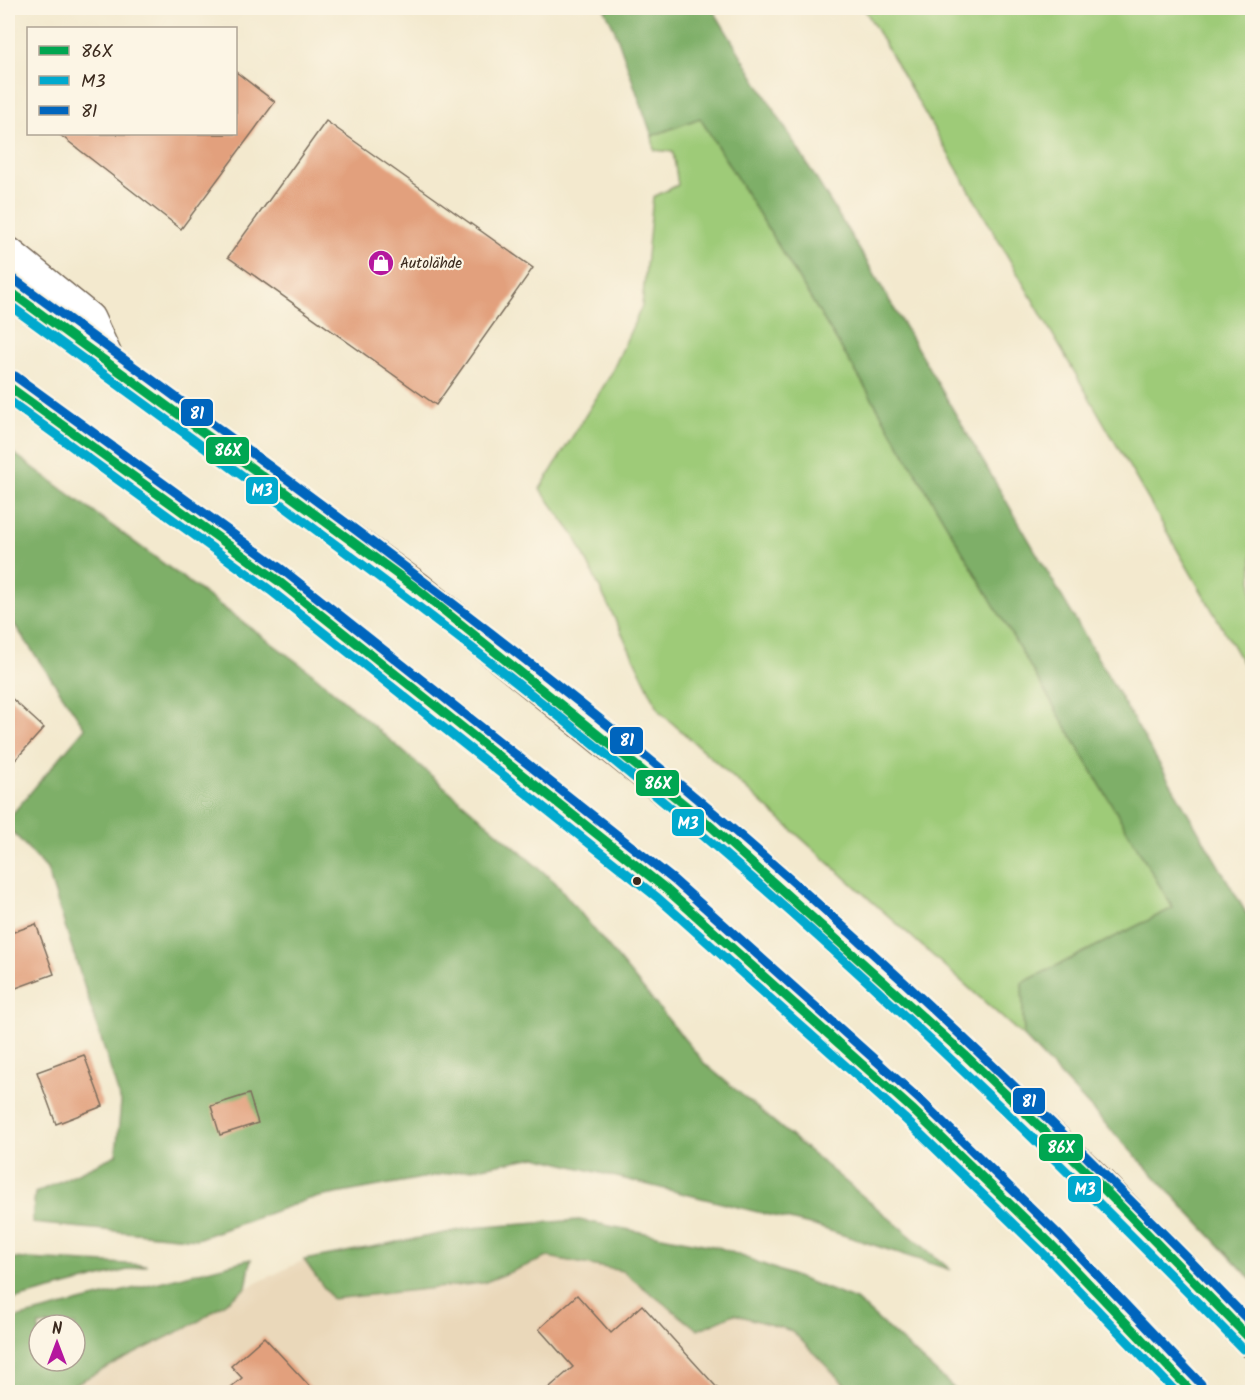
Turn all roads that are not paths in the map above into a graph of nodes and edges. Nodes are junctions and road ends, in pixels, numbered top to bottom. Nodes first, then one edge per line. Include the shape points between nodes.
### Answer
1 (8, 254) edge
2 (8, 290) edge
3 (108, 363) junction
4 (8, 386) edge
5 (1252, 1341) edge
6 (1192, 1392) edge

1 - 3 highway via 88,319
2 - 3 highway
3 - 5 highway via 416,588 722,836 831,931 1096,1180
4 - 6 highway via 277,580 666,889 912,1109 1052,1244

